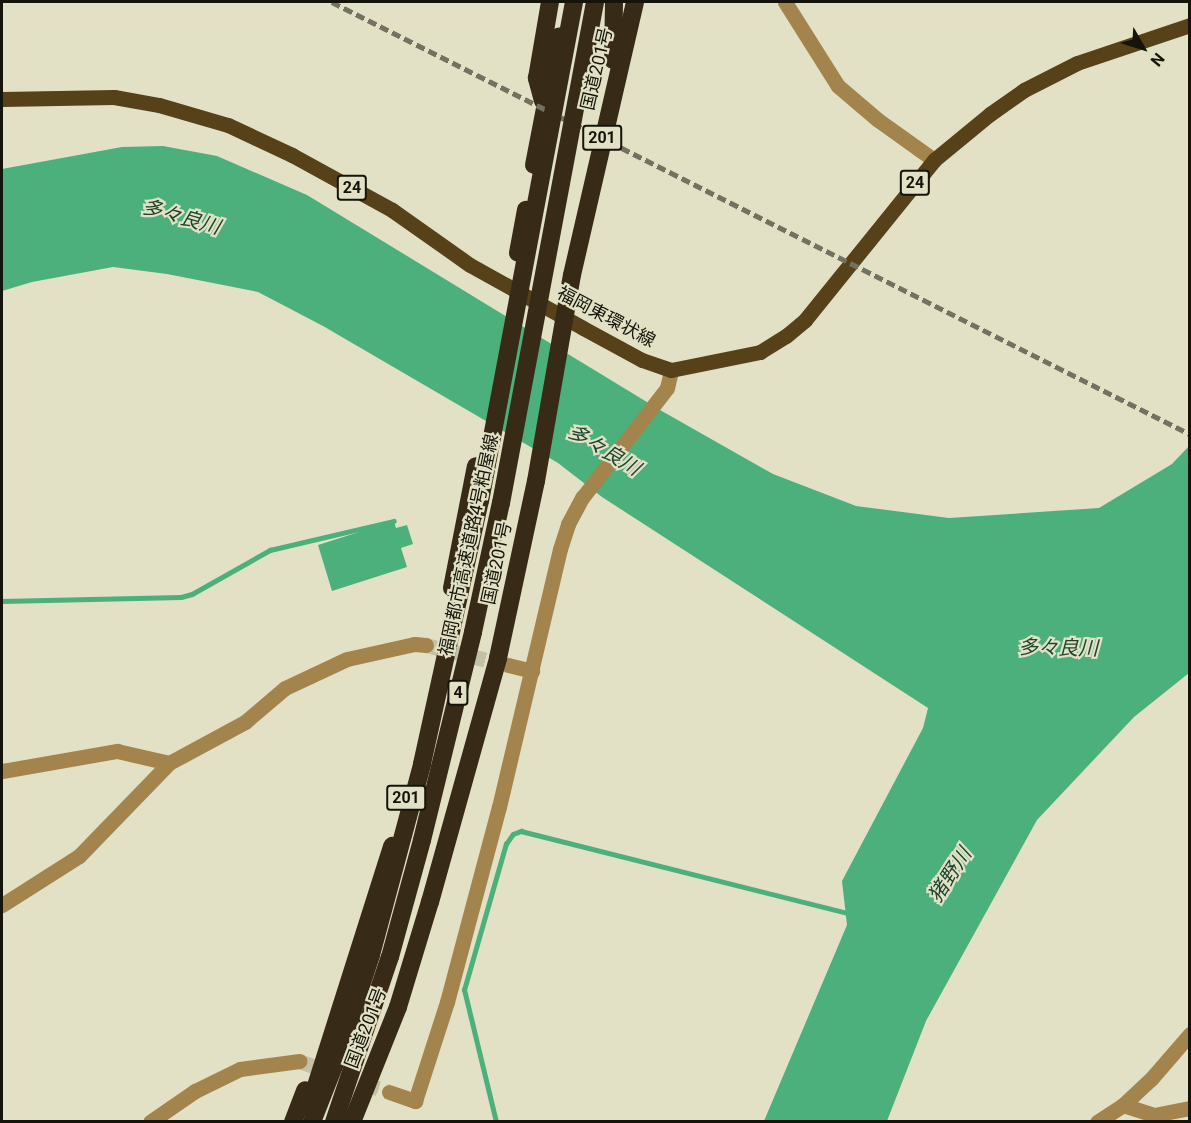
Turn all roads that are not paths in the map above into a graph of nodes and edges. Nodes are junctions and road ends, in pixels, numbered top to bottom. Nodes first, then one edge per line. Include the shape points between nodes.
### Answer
1 (550, 2) edge
2 (566, 2) edge
3 (574, 2) edge
4 (595, 2) edge
5 (614, 2) edge
6 (634, 2) edge
7 (784, 2) edge
8 (1190, 25) edge
9 (612, 93) junction
10 (2, 99) edge
11 (544, 106) junction
12 (934, 160) junction
13 (522, 256) junction
14 (671, 370) junction
15 (426, 645) tunnel mouth
16 (508, 665) tunnel mouth
17 (532, 671) junction
18 (169, 763) junction
19 (2, 771) edge
20 (2, 905) edge
21 (352, 977) junction
22 (1190, 1034) edge
23 (298, 1061) tunnel mouth
24 (389, 1092) tunnel mouth
25 (1123, 1105) junction
26 (1190, 1108) edge
27 (150, 1122) edge
28 (293, 1122) edge
29 (305, 1122) edge
30 (312, 1122) edge
31 (334, 1122) edge
32 (352, 1122) edge
33 (1097, 1122) edge

1 - 11 highway via 537,78
2 - 11 highway, 国道201号 / 201
3 - 13 highway, bridge
4 - 31 highway, 福岡都市高速道路4号粕屋線 / 4, bridge via 473,632 390,957
5 - 9 highway
6 - 9 highway, 国道201号 / 201
7 - 12 street via 838,86
8 - 12 main road, 24 via 1077,63 1024,90
9 - 32 highway, 国道201号 / 201, bridge via 572,275 537,481 498,658 398,1006
10 - 14 main road, 福岡東環状線 / 24 via 114,98 159,105 228,125 392,210 470,265 583,328 642,360
11 - 13 highway, 国道201号 / 201
12 - 14 main road, 24 via 805,320 786,336 760,352
13 - 21 highway, 国道201号 / 201 via 413,773
13 - 30 highway, 福岡都市高速道路4号粕屋線, bridge via 480,501 422,764 371,955
14 - 17 street via 667,388 656,404 582,498 560,549
15 - 18 street via 414,644 346,660 285,688 245,722
16 - 17 street
17 - 24 street via 447,1002 415,1101
18 - 19 street via 117,751
18 - 20 street via 79,856
21 - 28 highway
21 - 29 highway, 国道201号 / 201
22 - 25 street
23 - 27 street via 240,1070 195,1091
25 - 26 street via 1154,1115
25 - 33 street

